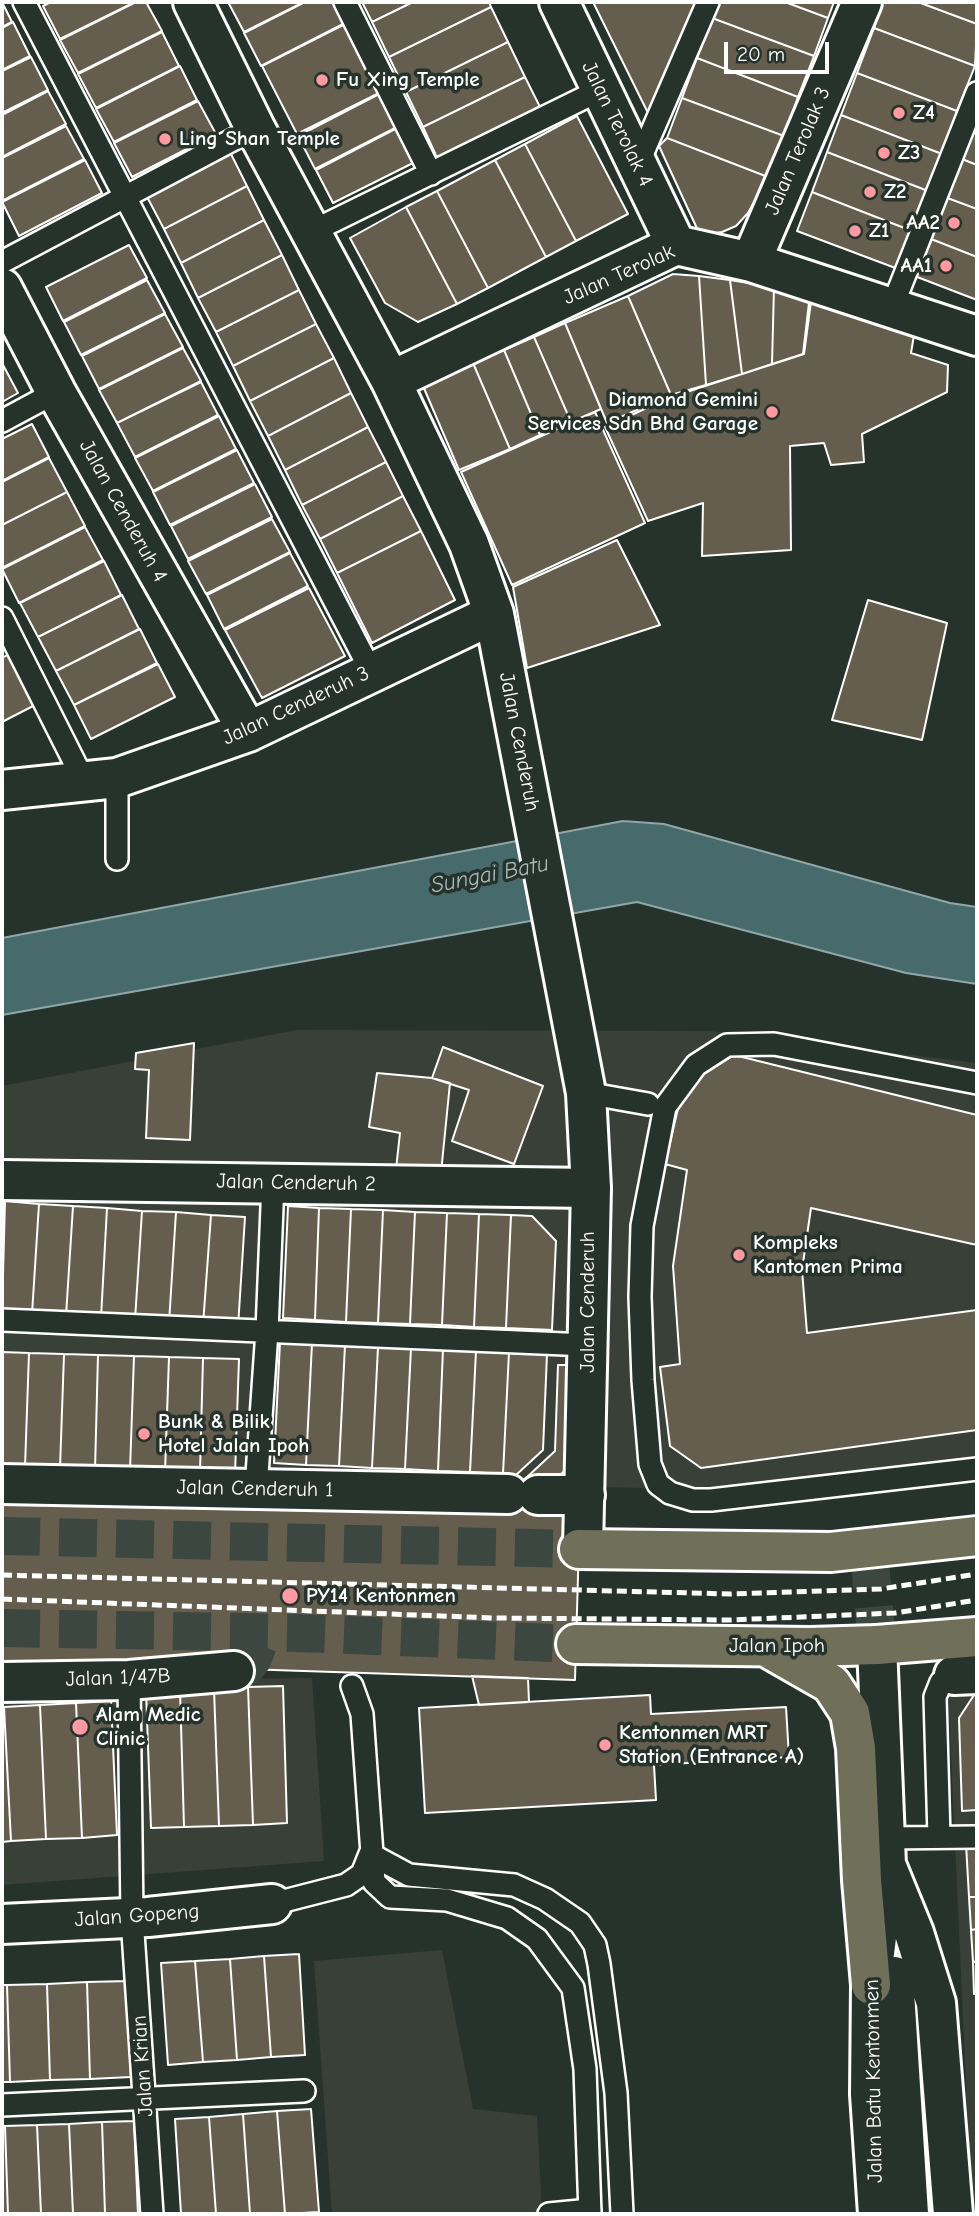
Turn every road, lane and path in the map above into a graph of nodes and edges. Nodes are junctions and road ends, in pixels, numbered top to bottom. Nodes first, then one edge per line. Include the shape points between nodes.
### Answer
1 (24, 2) edge
2 (193, 2) edge
3 (345, 2) edge
4 (559, 2) edge
5 (708, 2) edge
6 (862, 2) edge
7 (600, 90) junction
8 (977, 93) edge
9 (255, 128) junction
10 (637, 166) junction
11 (431, 174) junction
12 (125, 197) junction
13 (311, 232) junction
14 (676, 246) junction
15 (2, 262) edge
16 (751, 262) junction
17 (2, 288) edge
18 (891, 307) junction
19 (977, 336) edge
20 (391, 381) junction
21 (56, 392) junction
22 (2, 421) edge
23 (494, 614) junction
24 (2, 618) edge
25 (371, 671) junction
26 (248, 732) junction
27 (101, 781) junction
28 (6, 790) edge
29 (117, 859) dead end
30 (977, 1083) edge
31 (586, 1093) junction
32 (648, 1104) dead end
33 (2, 1180) edge
34 (273, 1182) junction
35 (591, 1188) junction
36 (2, 1320) edge
37 (267, 1331) junction
38 (589, 1345) junction
39 (977, 1469) edge
40 (2, 1484) edge
41 (256, 1489) junction
42 (585, 1495) junction
43 (977, 1536) edge
44 (581, 1548) joint
45 (977, 1637) edge
46 (576, 1644) tunnel mouth
47 (877, 1645) junction
48 (766, 1647) junction
49 (234, 1671) tunnel mouth
50 (966, 1674) edge
51 (130, 1680) junction
52 (2, 1682) edge
53 (352, 1686) dead end
54 (977, 1837) edge
55 (939, 1838) junction
56 (885, 1851) junction
57 (370, 1854) junction
58 (272, 1904) joint
59 (132, 1918) junction
60 (2, 1924) edge
61 (871, 1985) junction
62 (304, 2091) dead end
63 (146, 2098) junction
64 (2, 2105) edge
65 (898, 2207) edge
66 (590, 2212) edge
67 (152, 2214) edge
68 (549, 2214) edge
69 (622, 2214) edge
70 (953, 2214) edge

1 - 12 lane
2 - 9 street, Jalan Cenderuh
3 - 11 lane
4 - 7 street, Jalan Terolak 4
5 - 10 lane
6 - 16 street, Jalan Terolak 3
7 - 10 street, Jalan Terolak 4
7 - 11 lane
8 - 18 lane
9 - 12 lane
9 - 13 street, Jalan Cenderuh
10 - 14 street, Jalan Terolak 4
11 - 13 lane
12 - 15 lane
12 - 25 lane
13 - 20 street, Jalan Cenderuh
14 - 16 street, Jalan Terolak
14 - 20 street, Jalan Terolak
16 - 18 street, Jalan Terolak
17 - 21 street, Jalan Cenderuh 4
18 - 19 street, Jalan Terolak
20 - 23 street, Jalan Cenderuh via 469,544
21 - 22 lane
21 - 26 street, Jalan Cenderuh 4
23 - 25 street, Jalan Cenderuh 3
23 - 31 street, Jalan Cenderuh
24 - 27 lane
25 - 26 street, Jalan Cenderuh 3
26 - 27 street, Jalan Cenderuh 3
27 - 28 street, Jalan Cenderuh 3
27 - 29 lane
30 - 39 lane via 775,1044 727,1045 696,1065 665,1107 642,1226 640,1297 650,1464 658,1484 670,1493 711,1500
31 - 32 lane
31 - 35 street, Jalan Cenderuh
33 - 34 street, Jalan Cenderuh 2
34 - 35 street, Jalan Cenderuh 2
34 - 37 lane
35 - 38 street, Jalan Cenderuh
36 - 37 lane
37 - 38 lane
37 - 41 lane
38 - 42 street, Jalan Cenderuh
40 - 41 street, Jalan Cenderuh 1
41 - 42 street, Jalan Cenderuh 1
42 - 44 street, Jalan Cenderuh
43 - 44 main road via 831,1552
45 - 47 main road, Jalan Ipoh
46 - 48 main road, Jalan Ipoh
47 - 48 main road, Jalan Ipoh
47 - 56 street, Jalan Batu Kentonmen
48 - 61 main road via 831,1684 850,1713
49 - 51 street, Jalan 1/47B
50 - 55 lane via 942,1682 935,1697
51 - 52 street, Jalan 1/47B
51 - 59 lane, Jalan Krian
53 - 57 lane via 362,1714
54 - 55 lane
55 - 56 lane
56 - 61 street, Jalan Batu Kentonmen
56 - 65 street
56 - 70 street, Jalan Batu Kentonmen via 936,2003
57 - 58 lane via 362,1874 346,1885
57 - 66 lane via 374,1882 390,1897 447,1900 507,1919 537,1939 573,1988 585,2070
57 - 69 lane via 409,1875 514,1885 580,1923 595,1945 599,1964 617,2093
58 - 59 street, Jalan Gopeng
59 - 60 street, Jalan Gopeng
59 - 63 lane, Jalan Krian
61 - 65 street, Jalan Batu Kentonmen via 870,2094
62 - 63 lane
63 - 64 lane
63 - 67 lane, Jalan Krian
66 - 68 lane

